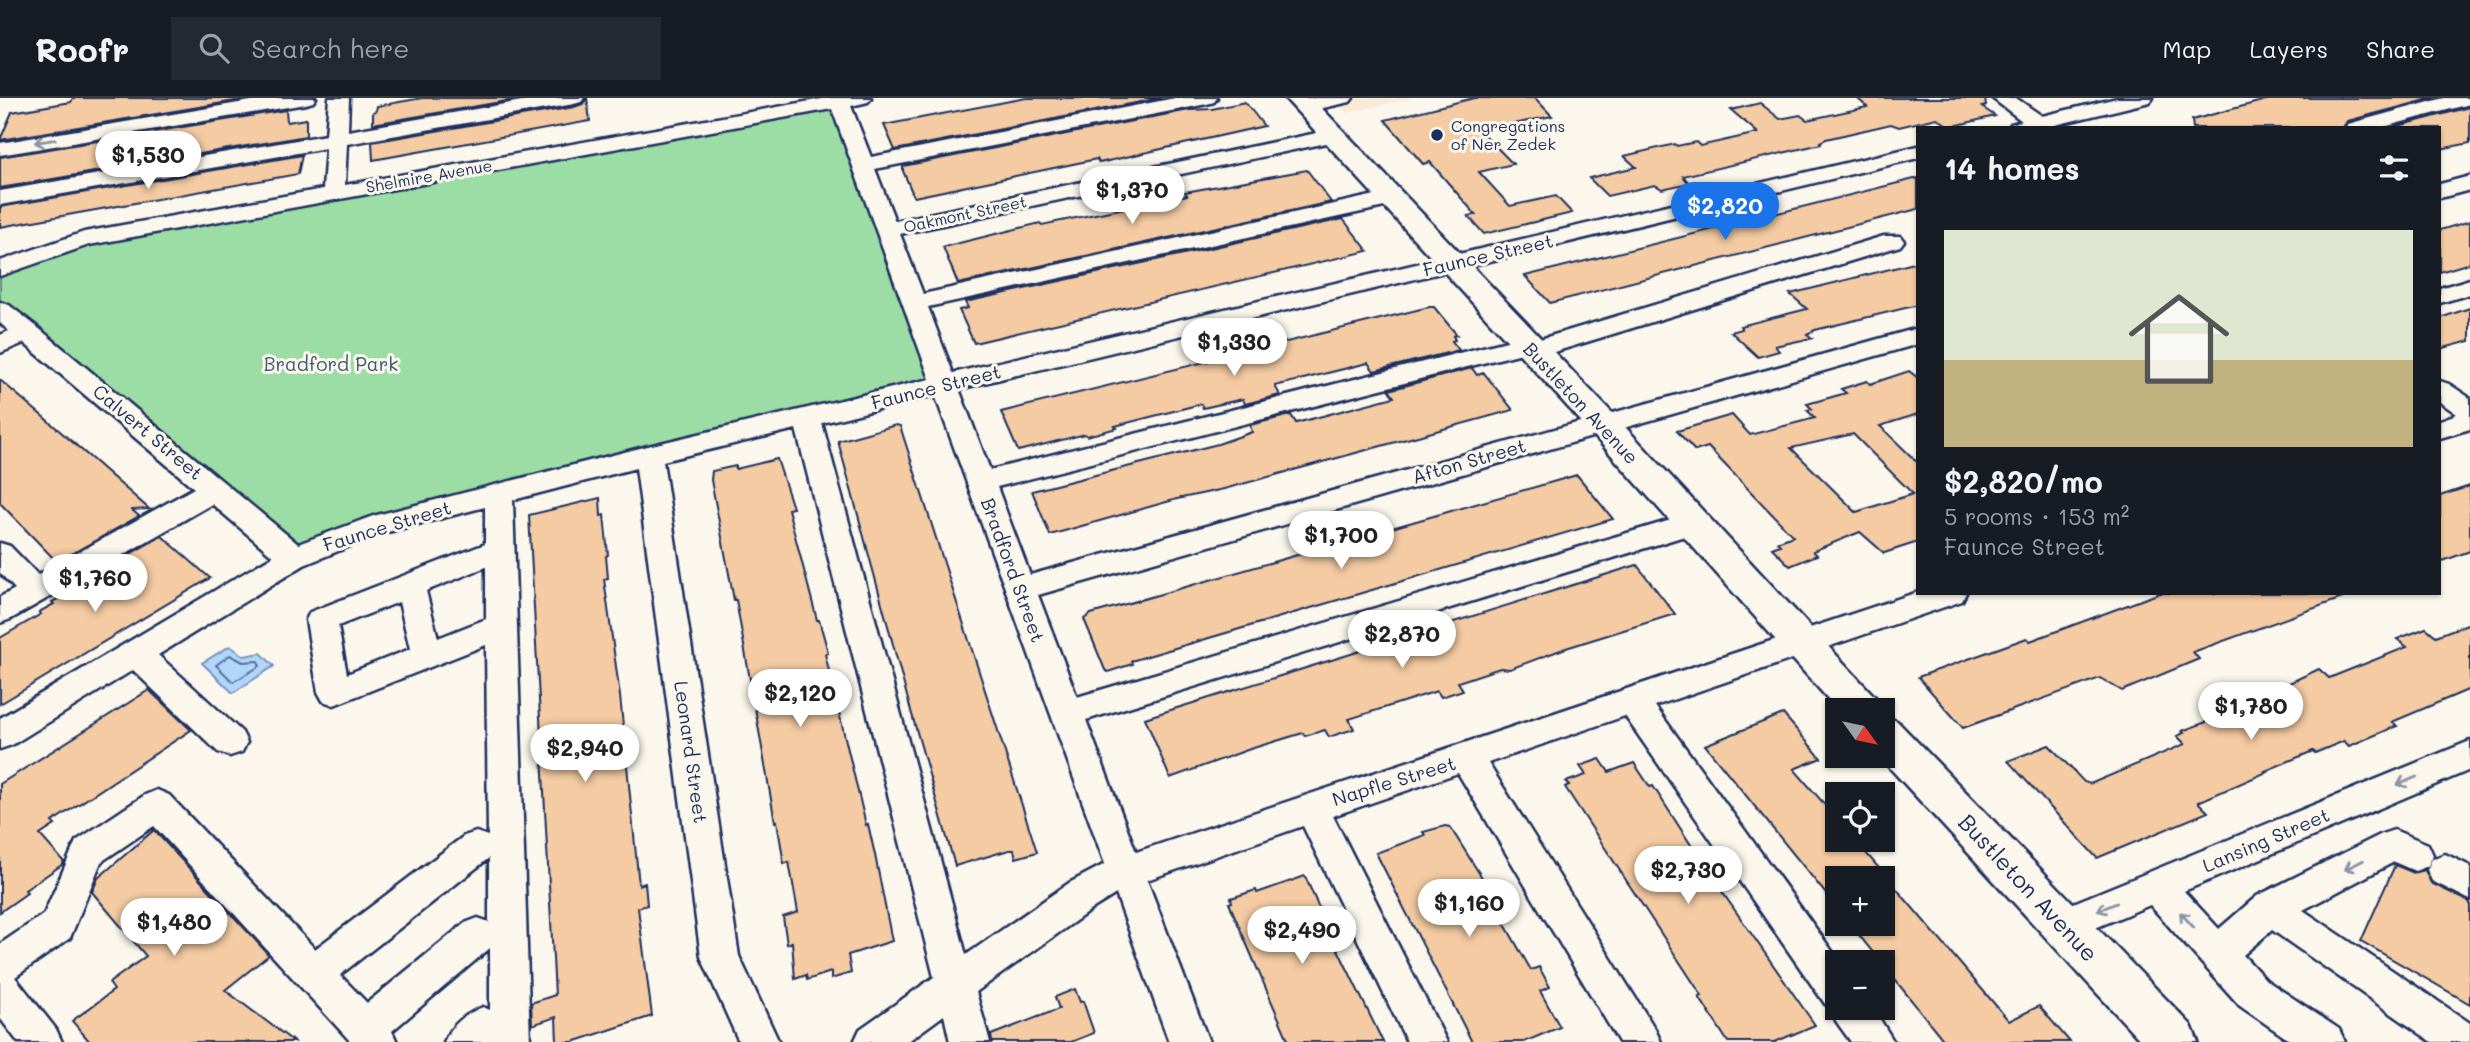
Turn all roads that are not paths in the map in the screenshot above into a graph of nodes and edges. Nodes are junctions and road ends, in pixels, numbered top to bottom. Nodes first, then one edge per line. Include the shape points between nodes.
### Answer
1 (306, 98) edge
2 (339, 98) edge
3 (574, 98) edge
4 (1207, 98) edge
5 (1343, 98) edge
6 (2002, 98) edge
7 (2143, 98) edge
8 (2468, 98) edge
9 (846, 99) edge
10 (1301, 102) edge
11 (2034, 126) edge
12 (2363, 126) edge
13 (1331, 136) junction
14 (337, 140) junction
15 (0, 149) edge
16 (1916, 152) edge
17 (863, 165) junction
18 (2470, 183) edge
19 (2441, 191) edge
20 (334, 192) junction
21 (0, 198) edge
22 (1390, 199) junction
23 (887, 230) junction
24 (1892, 241) dead end
25 (1450, 264) junction
26 (0, 269) edge
27 (2470, 286) edge
28 (2441, 296) edge
29 (914, 303) junction
30 (0, 310) edge
31 (27, 332) junction
32 (1916, 337) edge
33 (0, 345) edge
34 (1529, 347) junction
35 (944, 385) junction
36 (2441, 391) edge
37 (2470, 410) edge
38 (807, 418) junction
39 (2470, 419) edge
40 (1602, 424) junction
41 (2441, 429) edge
42 (648, 455) junction
43 (980, 482) junction
44 (215, 489) junction
45 (499, 494) junction
46 (1691, 524) junction
47 (500, 550) junction
48 (0, 554) edge
49 (294, 557) junction
50 (410, 585) junction
51 (1020, 589) junction
52 (35, 591) junction
53 (1945, 595) edge
54 (0, 611) edge
55 (502, 626) junction
56 (1800, 644) junction
57 (135, 653) junction
58 (427, 656) junction
59 (1851, 698) edge
60 (1633, 701) junction
61 (1066, 713) junction
62 (0, 735) edge
63 (230, 742) dead end
64 (1895, 746) edge
65 (2470, 755) edge
66 (1467, 758) junction
67 (1311, 807) junction
68 (476, 847) dead end
69 (2443, 870) edge
70 (1125, 871) junction
71 (2156, 886) junction
72 (2270, 908) junction
73 (2062, 925) junction
74 (478, 934) dead end
75 (2217, 954) junction
76 (0, 966) edge
77 (313, 973) junction
78 (1825, 973) edge
79 (956, 984) junction
80 (0, 987) edge
81 (1858, 1020) edge
82 (371, 1035) edge
83 (486, 1037) edge
84 (42, 1042) edge
85 (759, 1042) edge
86 (874, 1042) edge
87 (970, 1042) edge
88 (1189, 1042) edge
89 (1427, 1042) edge
90 (1641, 1042) edge
91 (1874, 1042) edge
92 (2174, 1042) edge
93 (2325, 1042) edge
94 (2465, 1042) edge

1 -> 15 street
2 - 14 street
3 - 14 street
4 - 17 street
5 - 10 street
6 - 11 street
7 - 11 street
8 - 12 street
9 - 17 street, Bradford Street
9 - 20 street, Shelmire Avenue
10 - 13 main road, Bustleton Avenue
13 - 22 main road, Bustleton Avenue
13 - 23 street, Oakmont Street
14 - 20 street
14 - 21 street
16 - 25 street, Faunce Street
17 - 23 street, Bradford Street
18 - 19 street
20 - 26 street, Shelmire Avenue via 84,239
22 - 25 main road, Bustleton Avenue
22 - 29 street
23 - 29 street, Bradford Street
24 - 34 street
25 - 34 main road, Bustleton Avenue
25 - 35 street, Faunce Street
27 - 28 street
29 - 35 street, Bradford Street
30 - 31 street, Calvert Street
31 - 33 street
31 - 44 street, Calvert Street
32 - 40 street, Afton Street
34 - 40 main road, Bustleton Avenue
34 - 43 street
35 - 38 street, Faunce Street
35 - 43 street, Bradford Street
36 - 37 street
38 - 42 street, Faunce Street
38 - 79 street
39 - 41 street
40 - 46 main road, Bustleton Avenue
40 - 51 street, Afton Street
42 - 45 street, Faunce Street
42 - 85 street, Leonard Street via 720,957
43 - 51 street, Bradford Street
44 - 49 street, Calvert Street
44 - 52 street
45 - 47 street
45 - 49 street, Faunce Street via 373,526
46 - 56 main road, Bustleton Avenue
46 - 61 street
47 - 50 street
47 - 55 street
48 - 52 street
49 - 57 street, Faunce Street
50 - 58 street
50 - 58 street via 320,620 334,692
51 - 61 street, Bradford Street
52 - 54 street
53 - 56 street, Napfle Street
55 - 58 street
55 - 83 street
56 - 59 main road, Bustleton Avenue
56 - 60 street, Napfle Street
57 - 62 street, Faunce Street
57 - 63 street
60 - 66 street, Napfle Street
60 - 78 street
61 - 70 street, Bradford Street
64 - 73 main road, Bustleton Avenue
65 -> 71 street, Lansing Street
66 - 67 street, Napfle Street
66 - 90 street
67 - 70 street, Napfle Street
67 - 89 street
68 - 77 street
69 -> 72 street via 2394,845
70 - 79 street, Napfle Street via 1082,895
70 - 88 street, Bradford Street
71 -> 73 street, Lansing Street
75 -> 71 street
72 - 75 street
72 - 94 street
73 - 92 main road, Bustleton Avenue
74 - 82 street
75 - 93 street via 2253,993
76 - 77 street via 57,926 88,852 156,804
77 - 82 street
79 - 86 street, Napfle Street
79 - 87 street
80 - 84 street
81 - 91 street

